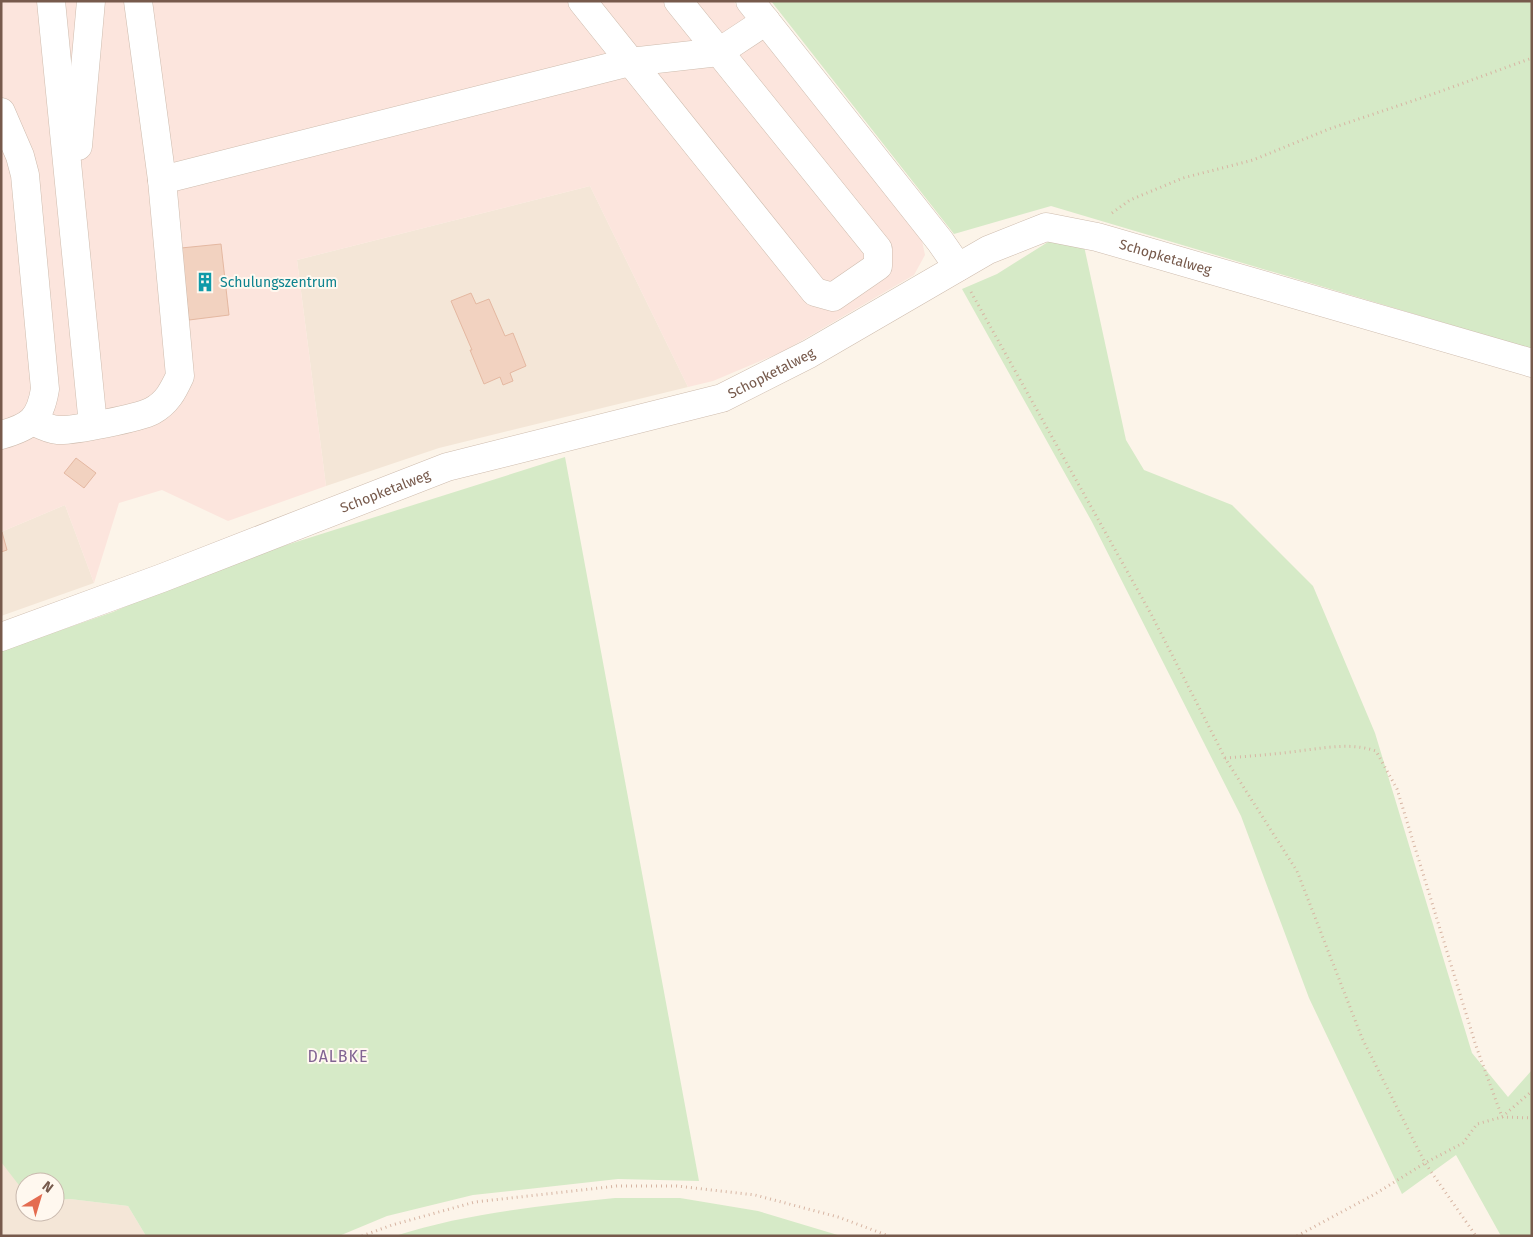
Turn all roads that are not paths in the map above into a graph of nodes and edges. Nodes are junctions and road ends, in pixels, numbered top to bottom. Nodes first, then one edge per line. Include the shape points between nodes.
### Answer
1 (51, 1) edge
2 (91, 1) edge
3 (138, 1) edge
4 (582, 1) edge
5 (678, 1) edge
6 (758, 11) edge
7 (719, 52) junction
8 (630, 62) junction
9 (1, 112) edge
10 (162, 180) junction
11 (72, 210) junction
12 (958, 267) junction
13 (1532, 363) edge
14 (33, 420) junction
15 (93, 425) junction
16 (1, 435) edge
17 (1, 637) edge

1 - 11 street
2 - 11 street
3 - 10 street
4 - 8 street
5 - 7 street
6 - 7 street
6 - 12 street
7 - 8 street
7 - 8 street via 878,248 878,266 833,297 815,292
8 - 10 street
9 - 14 street via 20,156 28,198 45,389 42,406
10 - 15 street via 180,376 171,396 152,411
11 - 15 street
12 - 13 street, Schopketalweg via 988,250 1046,227 1097,237
12 - 17 street, Schopketalweg via 809,354 722,398 447,467
14 - 15 street via 45,428 56,430
14 - 16 street via 19,430

